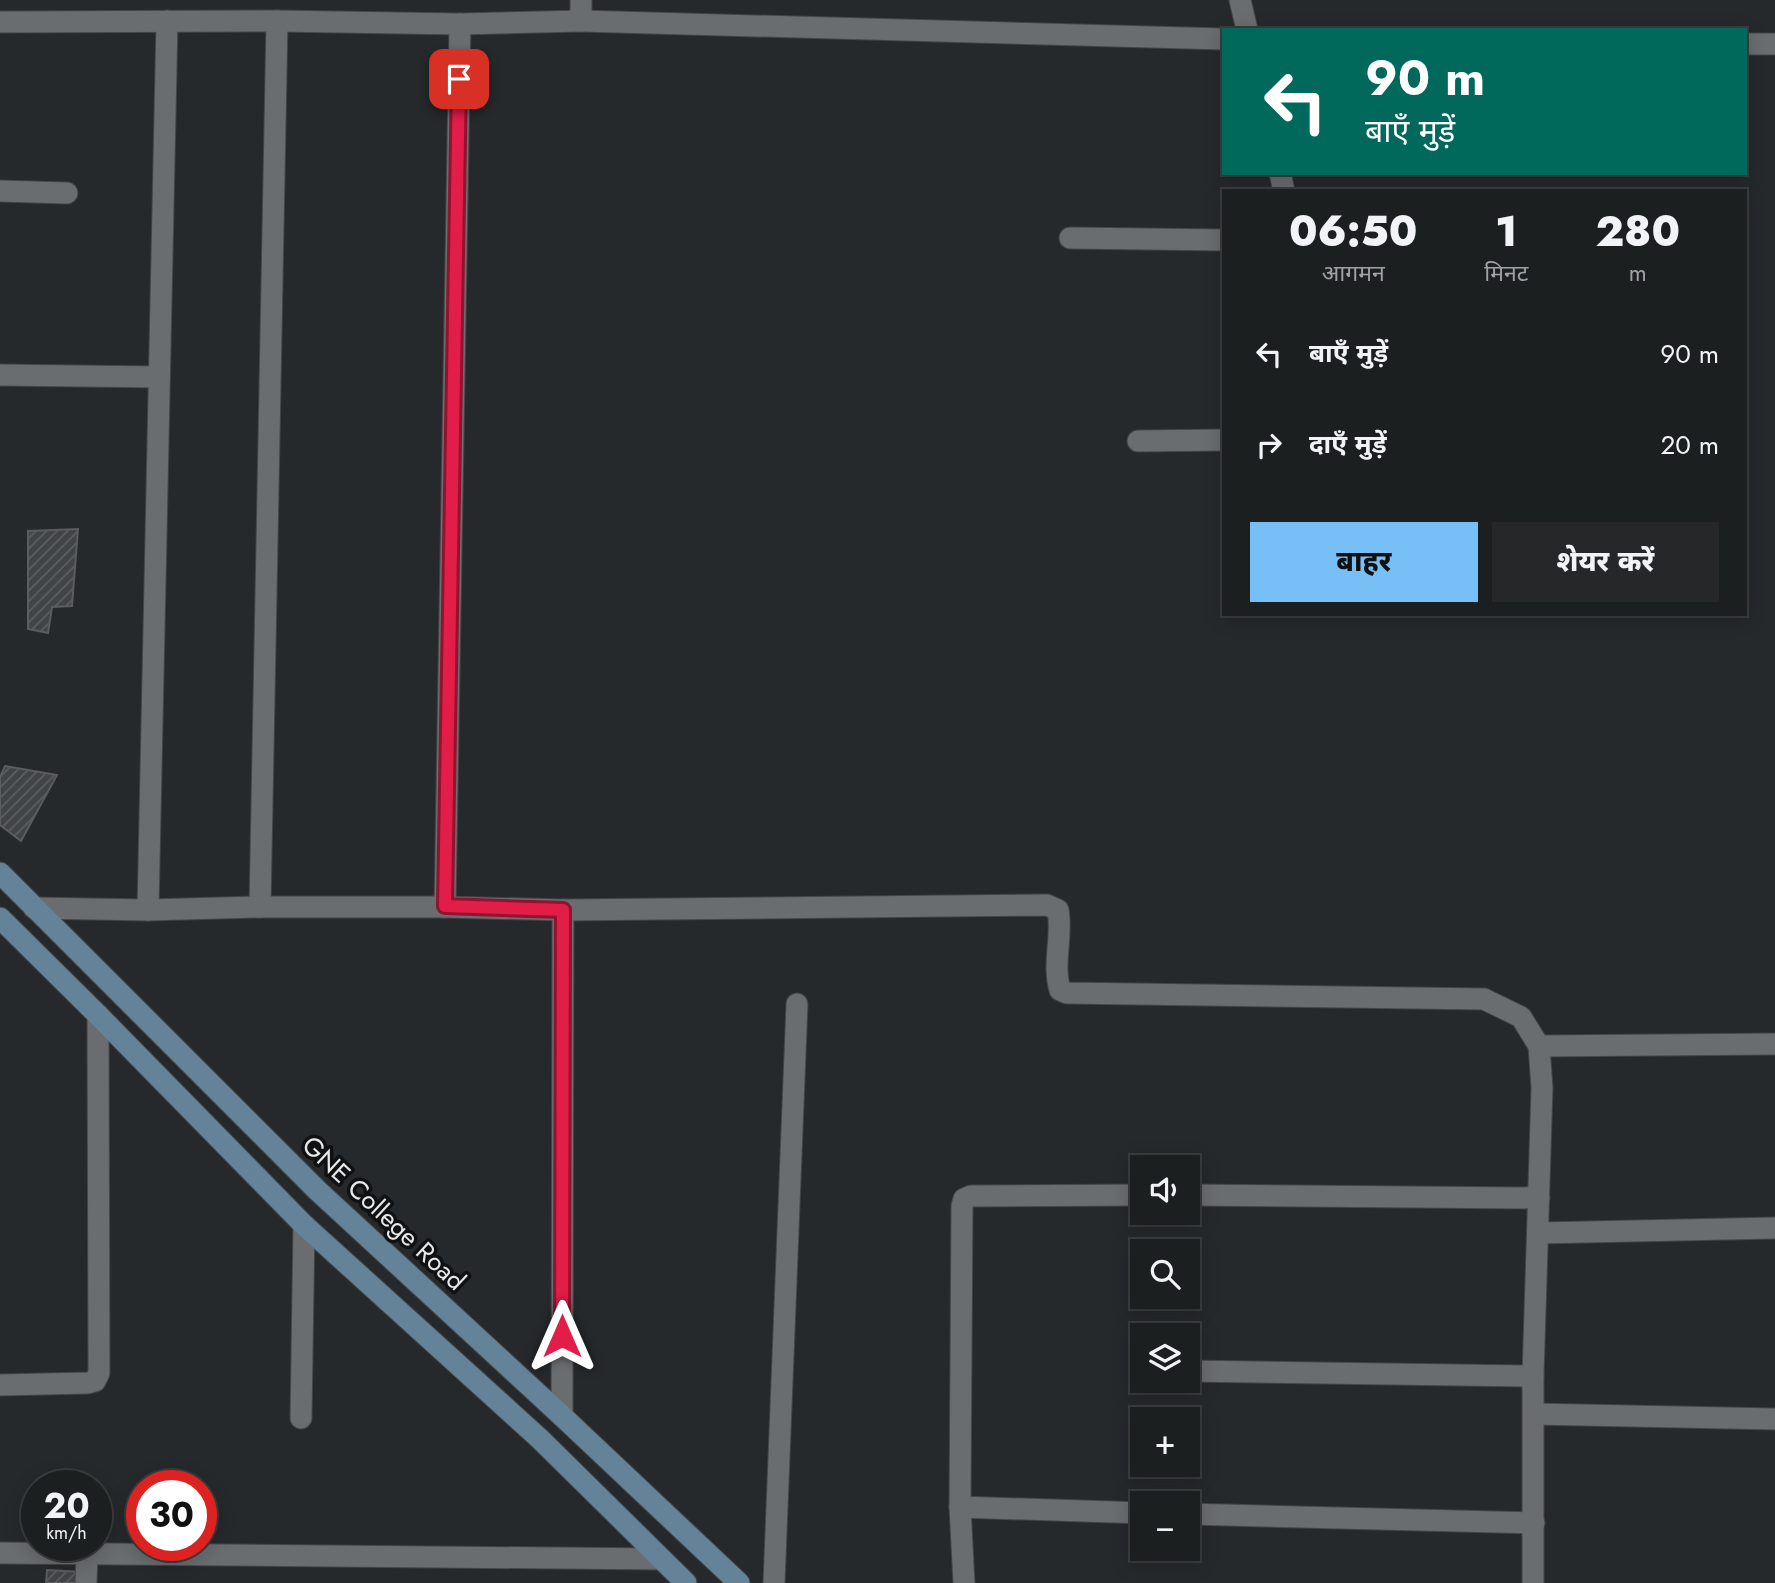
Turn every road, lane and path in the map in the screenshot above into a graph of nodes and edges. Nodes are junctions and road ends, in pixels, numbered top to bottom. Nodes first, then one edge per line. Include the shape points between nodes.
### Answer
1 (1240, 0) edge
2 (98, 10) edge
3 (581, 11) edge
4 (167, 21) junction
5 (277, 21) junction
6 (0, 22) edge
7 (460, 24) junction
8 (1247, 28) edge
9 (1222, 39) edge
10 (1747, 44) edge
11 (1775, 44) edge
12 (0, 191) edge
13 (67, 193) dead end
14 (1070, 238) dead end
15 (1222, 240) edge
16 (0, 375) edge
17 (159, 377) junction
18 (1222, 440) edge
19 (1138, 441) dead end
20 (0, 873) edge
21 (260, 906) junction
22 (445, 906) junction
23 (34, 908) junction
24 (148, 910) junction
25 (563, 910) junction
26 (0, 918) edge
27 (797, 1004) dead end
28 (98, 1015) junction
29 (1775, 1044) edge
30 (1539, 1046) junction
31 (1130, 1195) edge
32 (1200, 1195) edge
33 (1539, 1198) junction
34 (304, 1225) junction
35 (1775, 1228) edge
36 (1539, 1233) junction
37 (1200, 1371) edge
38 (1533, 1376) junction
39 (0, 1385) edge
40 (1534, 1414) junction
41 (562, 1416) junction
42 (301, 1418) dead end
43 (1775, 1419) edge
44 (960, 1507) junction
45 (1130, 1513) edge
46 (1200, 1514) edge
47 (1534, 1523) junction
48 (0, 1553) edge
49 (21, 1553) edge
50 (112, 1555) edge
51 (661, 1559) junction
52 (87, 1561) edge
53 (86, 1583) edge
54 (686, 1583) edge
55 (739, 1583) edge
56 (774, 1583) edge
57 (964, 1583) edge
58 (1533, 1583) edge

1 - 8 street
2 - 4 street
2 - 6 street
3 - 7 street
3 - 9 street
4 - 5 street
4 - 17 street
5 - 7 street
5 - 21 street
7 - 22 street
10 - 11 street
12 - 13 street
14 - 15 street
16 - 17 street
17 - 24 street
18 - 19 street
20 - 23 street, GNE College Road
21 - 22 street
21 - 24 street
22 - 25 street
23 - 24 street
23 - 41 street, GNE College Road via 318,1191
25 - 30 street via 1047,905 1058,910 1056,979 1059,990 1068,993 1484,999 1521,1017
25 - 41 street
26 - 28 street
27 - 56 street
28 - 34 street
28 - 39 street via 99,1373 96,1381 88,1383
29 - 30 street
30 - 33 street
31 - 44 street via 971,1195 964,1199
32 - 33 street
33 - 36 street
34 - 42 street
34 - 51 street via 540,1439
35 - 36 street
36 - 38 street
37 - 38 street
38 - 40 street
40 - 43 street
40 - 47 street
41 - 55 street, GNE College Road
44 - 45 street
44 - 57 street
46 - 47 street
47 - 58 street
48 - 49 street
50 - 51 street
51 - 54 street
52 - 53 street

